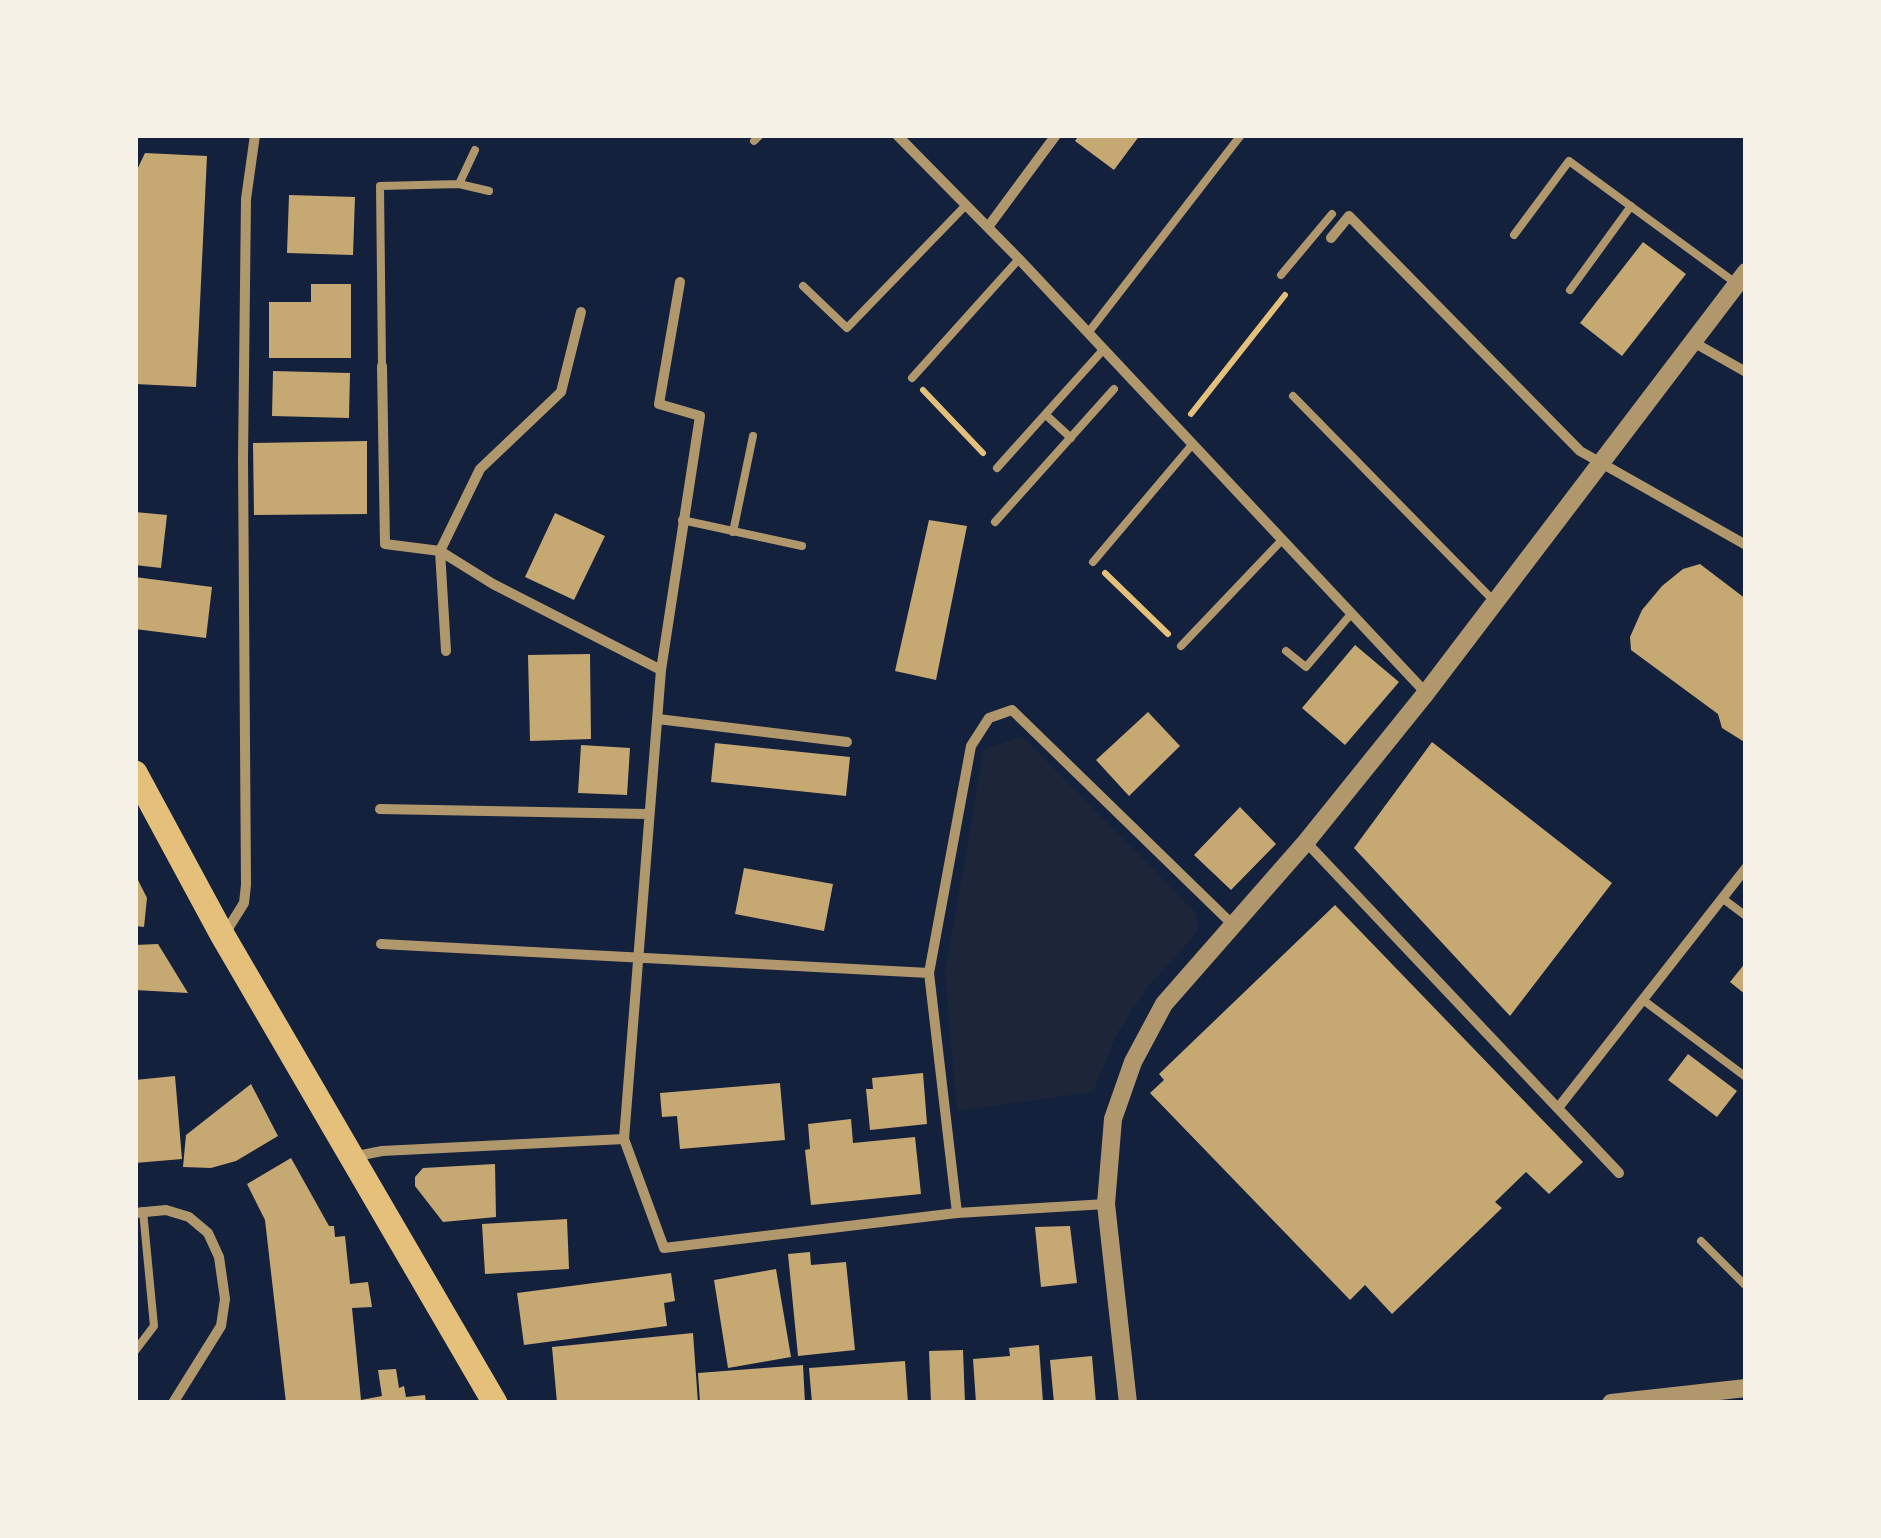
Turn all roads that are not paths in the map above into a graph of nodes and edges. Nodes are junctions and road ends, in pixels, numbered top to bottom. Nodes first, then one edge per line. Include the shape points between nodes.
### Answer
1 (254, 135) edge
2 (897, 135) edge
3 (1056, 135) edge
4 (1240, 135) edge
5 (475, 150) dead end
6 (459, 184) junction
7 (489, 191) dead end
8 (966, 205) junction
9 (1631, 206) junction
10 (1332, 214) dead end
11 (988, 228) junction
12 (1320, 228) junction
13 (1514, 235) dead end
14 (1331, 238) joint
15 (1019, 260) junction
16 (1281, 275) dead end
17 (1742, 278) edge
18 (680, 282) dead end
19 (803, 286) dead end
20 (1570, 290) dead end
21 (580, 312) dead end
22 (1088, 334) junction
23 (1693, 342) junction
24 (1103, 350) junction
25 (382, 366) joint
26 (1746, 372) edge
27 (912, 378) road end
28 (1114, 389) dead end
29 (1293, 396) dead end
30 (1046, 414) junction
31 (753, 436) dead end
32 (1071, 438) junction
33 (1191, 446) junction
34 (1600, 464) junction
35 (997, 468) road end
36 (682, 520) junction
37 (996, 522) dead end
38 (733, 532) junction
39 (1281, 541) junction
40 (1746, 545) edge
41 (802, 546) dead end
42 (440, 551) junction
43 (1093, 562) road end
44 (1495, 602) junction
45 (1351, 614) junction
46 (1181, 646) road end
47 (446, 651) dead end
48 (1286, 651) dead end
49 (661, 670) junction
50 (1426, 693) junction
51 (658, 719) junction
52 (847, 742) dead end
53 (135, 773) edge
54 (380, 809) dead end
55 (647, 814) junction
56 (1306, 842) junction
57 (1746, 868) edge
58 (1722, 898) junction
59 (1746, 916) edge
60 (1232, 924) junction
61 (224, 936) junction
62 (381, 944) dead end
63 (638, 957) junction
64 (929, 973) junction
65 (1643, 1000) junction
66 (1746, 1077) edge
67 (1558, 1108) junction
68 (624, 1139) junction
69 (350, 1158) junction
70 (1619, 1172) dead end
71 (1106, 1204) junction
72 (139, 1212) edge
73 (956, 1213) junction
74 (1701, 1241) dead end
75 (1746, 1286) edge
76 (135, 1350) edge
77 (1746, 1388) edge
78 (174, 1403) edge
79 (496, 1403) edge
80 (1128, 1403) edge
81 (1611, 1403) edge

1 - 61 street via 246,199 243,459 246,885 244,904
2 - 8 street
3 - 11 street
4 - 22 lane
5 - 6 lane
6 - 7 lane
6 - 25 lane via 380,186
8 - 11 street
8 - 19 lane via 847,328
9 - 13 lane via 1568,161
9 - 17 lane
9 - 20 lane
10 - 12 lane
11 - 15 street
12 - 14 lane
12 - 16 lane
14 - 34 street via 1349,216
15 - 22 street
15 - 27 lane
17 - 23 street
18 - 36 street via 659,404 700,416
21 - 42 street via 561,392 480,470
22 - 24 street
23 - 26 street
23 - 34 street
24 - 30 lane
24 - 33 street
25 - 42 street via 384,544
28 - 32 lane
29 - 44 lane
30 - 32 lane
30 - 35 lane
31 - 38 lane
32 - 37 lane
33 - 39 street
33 - 43 lane
34 - 40 street
34 - 44 street
36 - 38 lane
36 - 49 street
38 - 41 lane
39 - 45 street
39 - 46 lane
42 - 47 street
42 - 49 street
44 - 50 street
45 - 48 lane via 1306,667
45 - 50 street
49 - 51 street
50 - 56 street
51 - 52 street
51 - 55 street
53 - 61 main road
54 - 55 street
55 - 63 street
56 - 60 street
56 - 67 street
57 - 58 street
58 - 59 lane
58 - 65 street
60 - 64 street via 1012,710 989,718 971,746
60 - 71 street via 1164,1004 1133,1062 1113,1119
61 - 69 main road
62 - 63 street
63 - 64 street
63 - 68 street
64 - 73 street
65 - 66 lane
65 - 67 street
67 - 70 street
68 - 69 street
68 - 73 street via 664,1248
69 - 79 main road
71 - 73 street
71 - 80 street
72 - 76 lane via 154,1326
72 - 78 street via 189,1217 208,1233 220,1257 220,1326
74 - 75 lane
77 - 81 street

